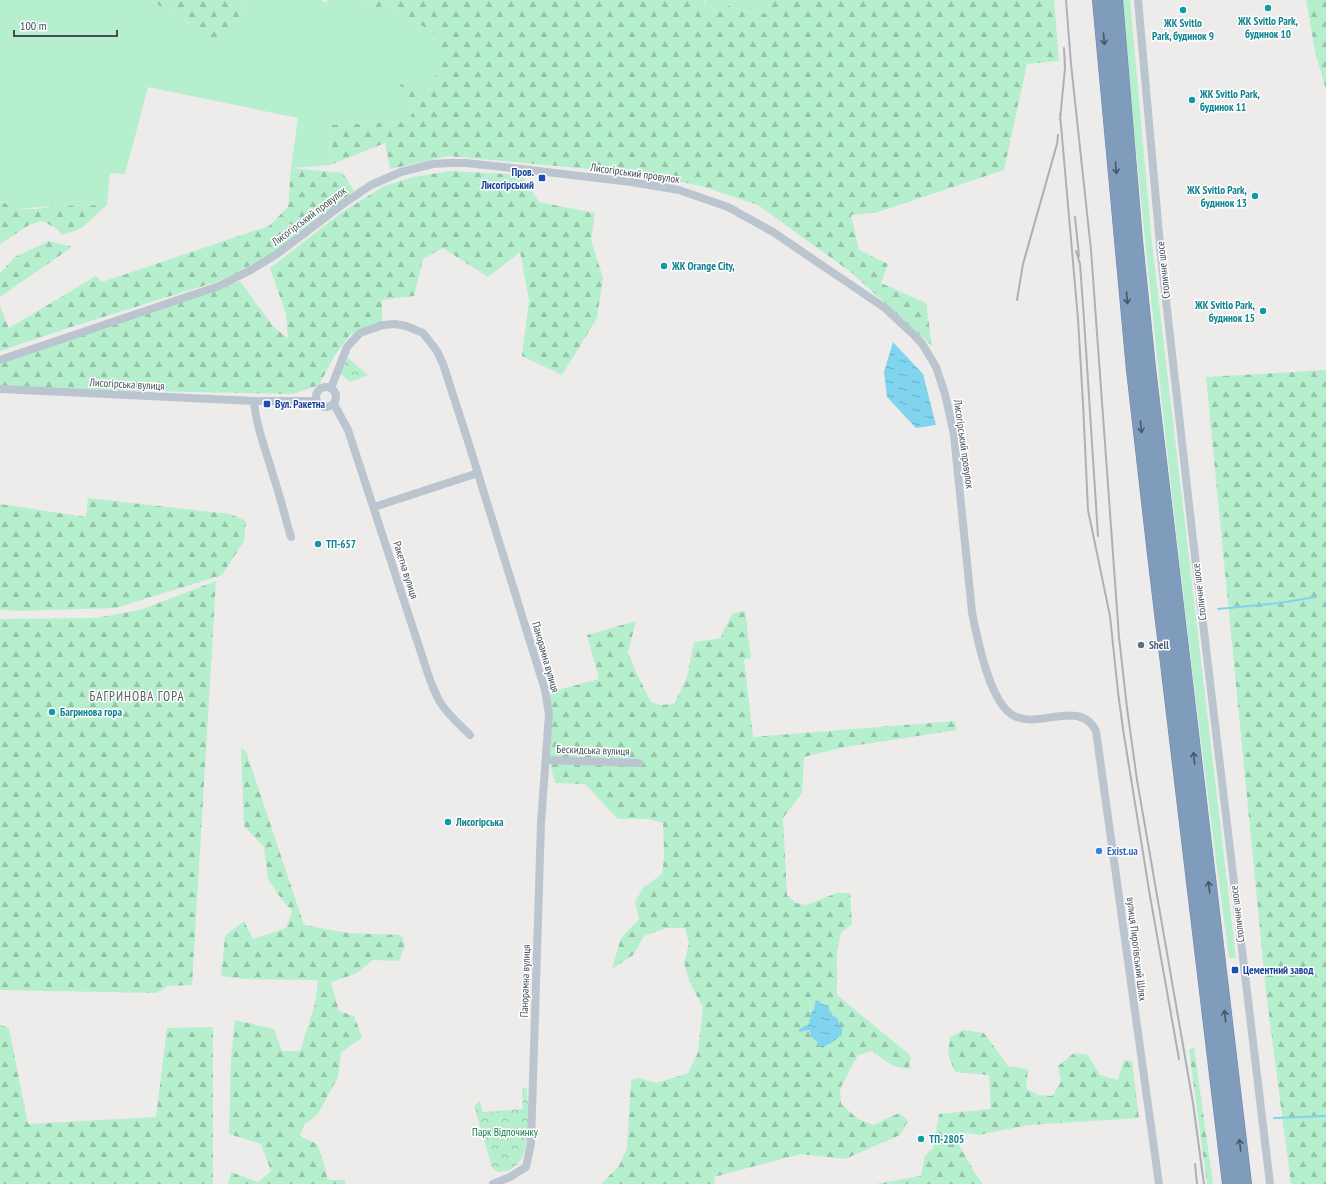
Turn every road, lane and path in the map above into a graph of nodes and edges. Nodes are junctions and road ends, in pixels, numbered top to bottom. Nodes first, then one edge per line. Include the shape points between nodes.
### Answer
1 (1100, 0) edge
2 (1115, 0) edge
3 (1138, 0) edge
4 (0, 360) edge
5 (331, 388) junction
6 (0, 389) edge
7 (254, 401) junction
8 (317, 401) junction
9 (334, 404) junction
10 (478, 473) junction
11 (374, 507) junction
12 (291, 537) dead end
13 (1088, 720) joint
14 (470, 735) dead end
15 (546, 760) junction
16 (639, 763) dead end
17 (493, 1184) edge
18 (1159, 1184) edge
19 (1230, 1184) edge
20 (1244, 1184) edge
21 (1270, 1184) edge

1 -> 19 highway via 1139,409
20 -> 2 highway via 1147,360
3 - 21 street, Столичне шосе via 1161,256
4 - 13 street, Лисогірський провулок via 219,286 277,254 371,185 416,168 466,162 631,182 679,190 728,206 773,232 885,308 905,325 922,345 941,380 954,435 972,612 996,695 1006,710 1021,718 1075,715
5 - 8 street via 320,389 316,396
5 - 9 street via 336,395
5 - 10 street, Панорамна вулиця via 347,347 360,334 383,325 395,324 423,333 437,351 443,364
6 - 7 street, Лисогірська вулиця
7 - 8 street, Лисогірська вулиця
7 - 12 street via 255,417
8 - 9 street via 323,407
9 - 11 street, Ракетна вулиця via 348,430
10 - 11 street
10 - 15 street, Панорамна вулиця via 546,690 549,714
11 - 14 street, Ракетна вулиця via 436,694 441,704
13 - 18 street, вулиця Пирогівський Шлях via 1098,738
15 - 16 street, Бескидська вулиця
15 - 17 street, Панорамна вулиця via 541,823 531,1143 526,1167

